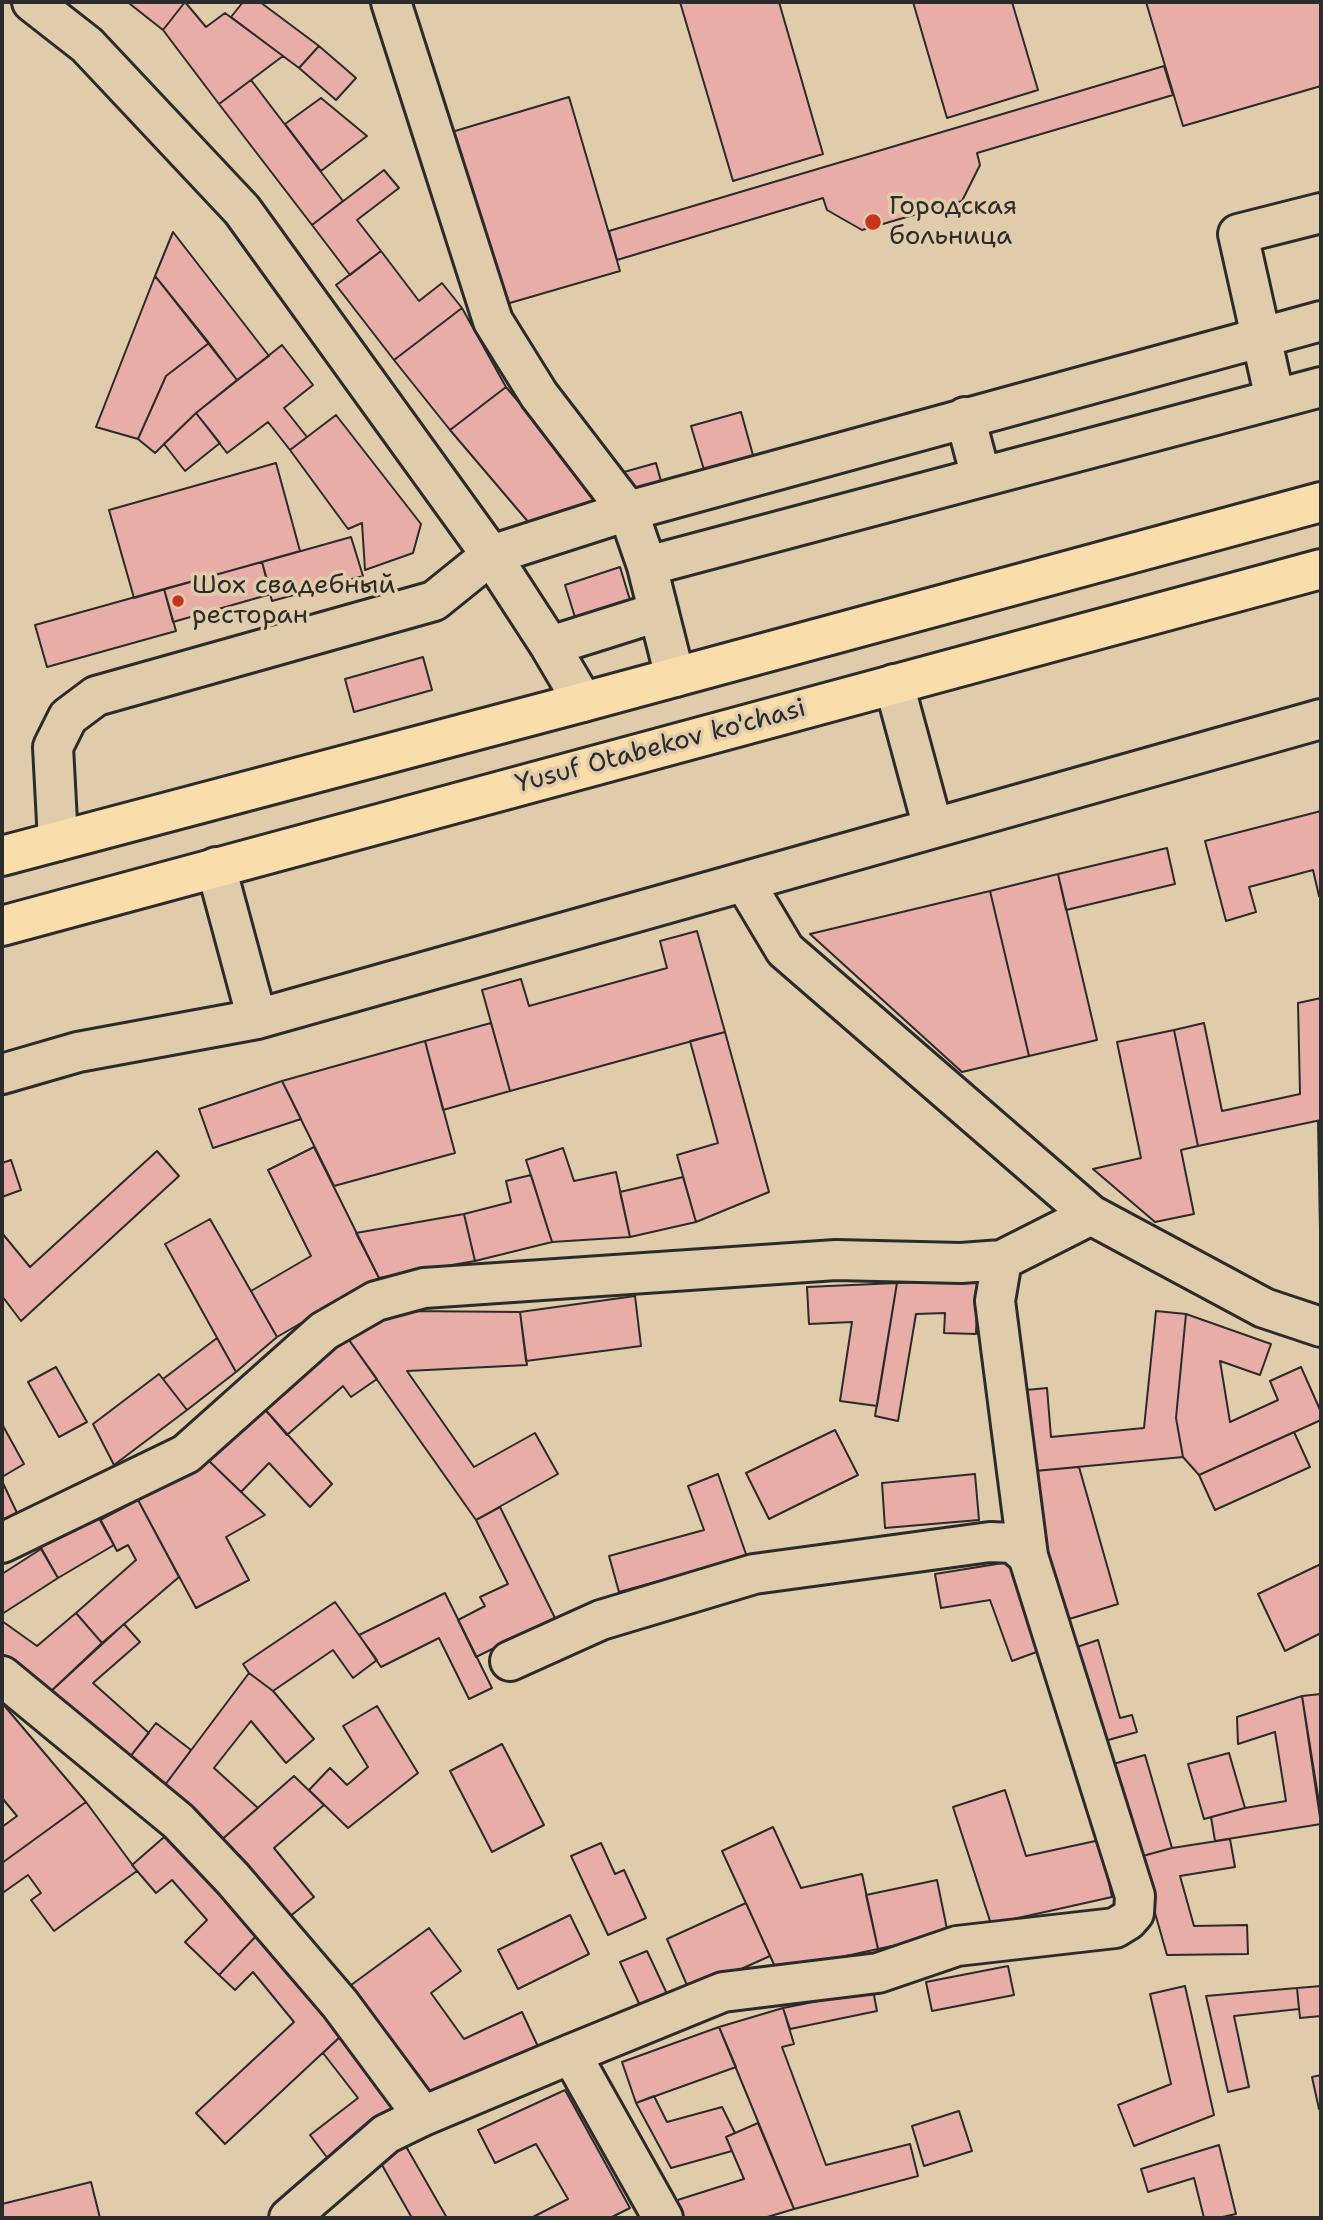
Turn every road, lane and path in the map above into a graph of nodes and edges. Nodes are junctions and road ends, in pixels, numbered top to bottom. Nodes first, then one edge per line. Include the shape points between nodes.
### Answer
1 (32, 2) edge
2 (391, 2) edge
3 (1321, 213) edge
4 (1321, 321) edge
5 (1262, 337) junction
6 (1321, 387) edge
7 (1275, 399) junction
8 (965, 417) junction
9 (981, 477) junction
10 (1321, 502) edge
11 (628, 511) junction
12 (491, 555) junction
13 (647, 566) junction
14 (1321, 569) edge
15 (659, 612) junction
16 (550, 646) junction
17 (675, 677) junction
18 (894, 684) junction
19 (583, 702) junction
20 (1321, 719) edge
21 (933, 828) junction
22 (58, 841) junction
23 (2, 856) edge
24 (216, 867) junction
25 (745, 883) junction
26 (2, 926) edge
27 (257, 1019) junction
28 (2, 1074) edge
29 (1091, 1215) junction
30 (1002, 1260) junction
31 (1321, 1327) edge
32 (2, 1543) edge
33 (1028, 1556) junction
34 (510, 1661) dead end
35 (2, 1676) edge
36 (572, 2053) junction
37 (423, 2116) junction
38 (289, 2218) edge
39 (663, 2218) edge

1 - 12 street via 87,45 242,210
2 - 11 street via 492,321 539,395
3 - 5 street via 1238,234
4 - 5 street
5 - 7 street
5 - 8 street
6 - 7 street
7 - 9 street
8 - 9 street
8 - 11 street
9 - 13 street
10 - 17 main road
11 - 12 street
11 - 13 street
12 - 16 street
12 - 22 street via 434,601 96,696 68,717 53,747
13 - 15 street
14 - 18 main road, Yusuf Otabekov ko'chasi
15 - 16 street
15 - 17 street
16 - 19 street
17 - 19 main road
18 - 21 street
18 - 24 main road, Yusuf Otabekov ko'chasi
19 - 22 main road
20 - 21 street
21 - 25 street
22 - 23 main road
24 - 26 main road, Yusuf Otabekov ko'chasi
24 - 27 street
25 - 27 street
25 - 29 street via 785,950
27 - 28 street via 78,1052
29 - 30 street
29 - 31 street via 1264,1308
30 - 32 street via 836,1260 424,1288 376,1301 324,1331 186,1454
30 - 33 street via 995,1301
33 - 34 street via 1013,1543 990,1542 754,1574 601,1620
33 - 36 street via 1135,1896 1134,1913 1128,1920 1115,1928 957,1946 878,1973 723,1992
35 - 37 street via 178,1821 340,2004
36 - 37 street
36 - 39 street
37 - 38 street via 386,2134

